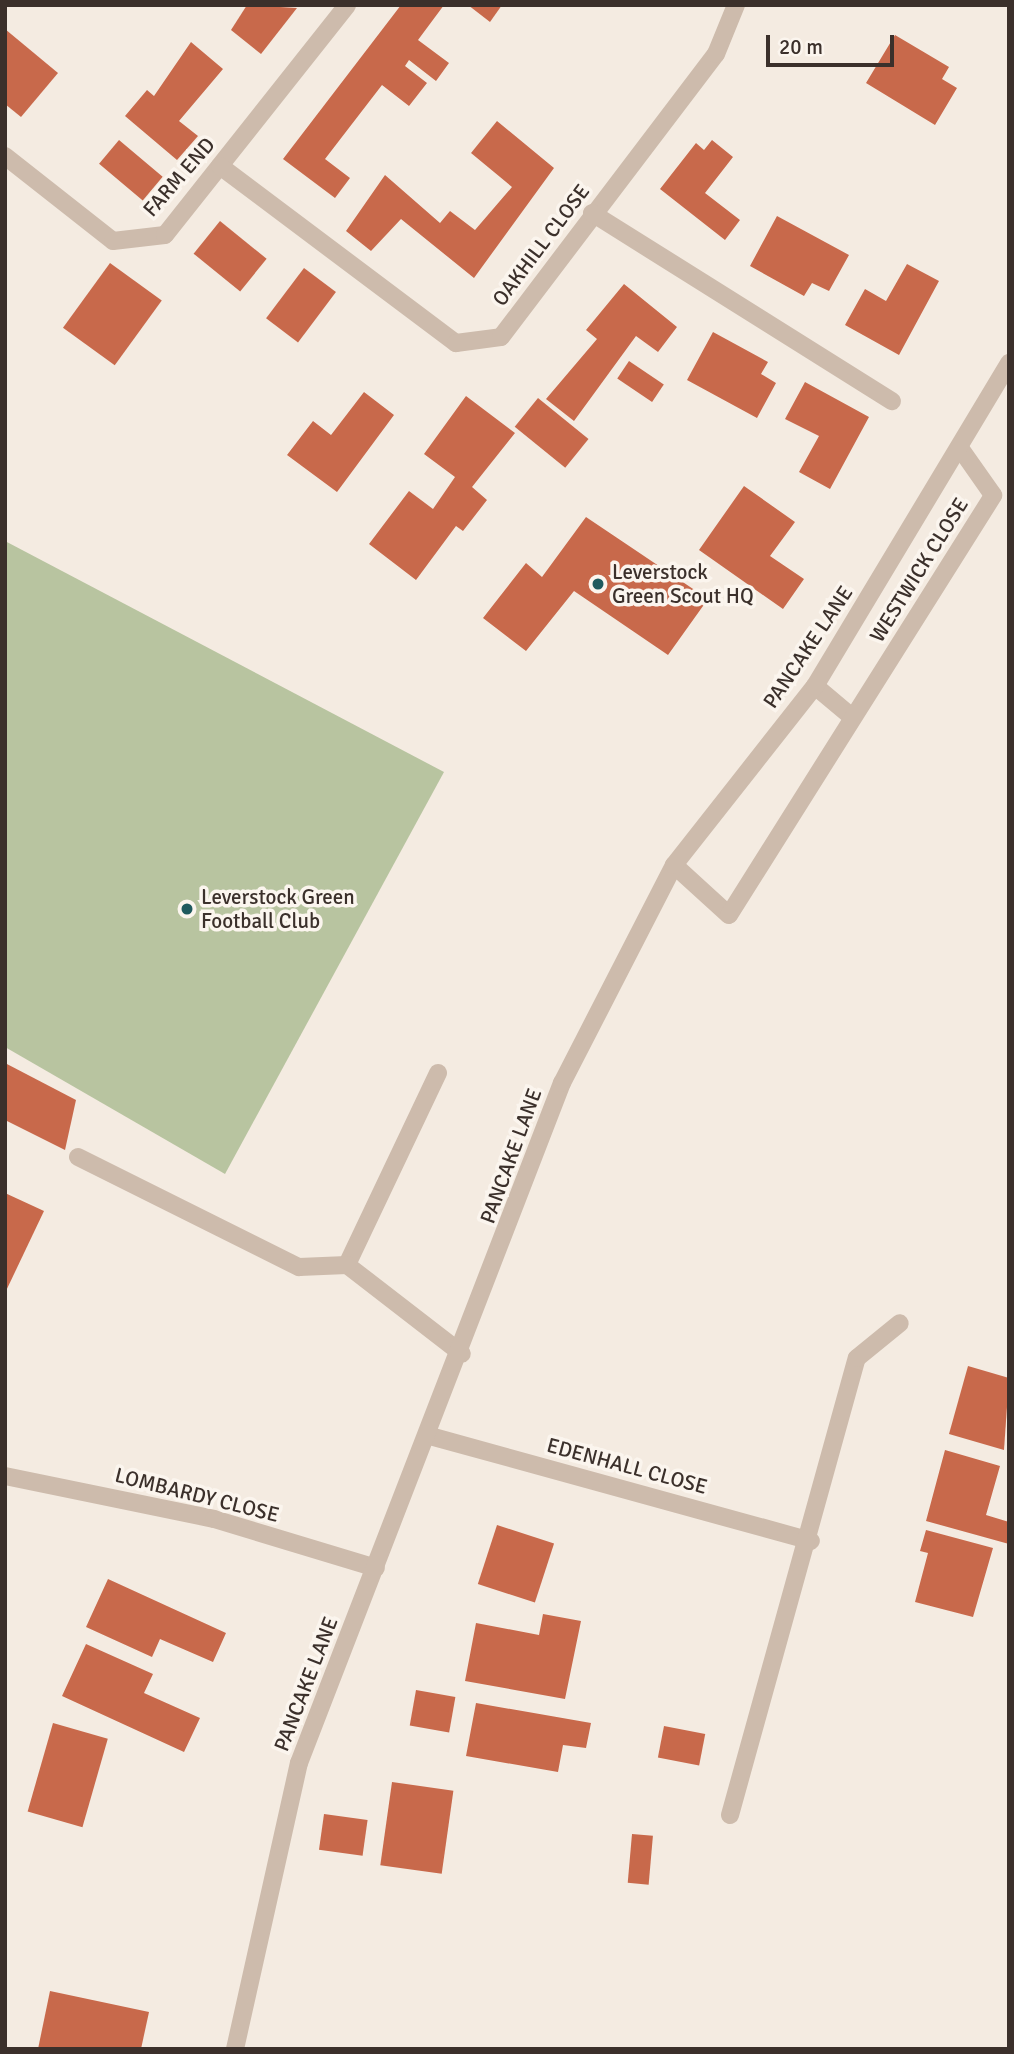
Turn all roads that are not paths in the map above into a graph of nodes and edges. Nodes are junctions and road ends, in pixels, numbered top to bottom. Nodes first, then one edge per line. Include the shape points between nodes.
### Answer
1 (347, 5) edge
2 (736, 5) edge
3 (5, 156) edge
4 (220, 166) junction
5 (592, 213) junction
6 (1009, 363) edge
7 (892, 401) dead end
8 (960, 448) junction
9 (814, 687) junction
10 (852, 717) junction
11 (674, 864) junction
12 (438, 1073) dead end
13 (78, 1157) dead end
14 (347, 1265) junction
15 (900, 1323) dead end
16 (462, 1353) junction
17 (430, 1436) junction
18 (5, 1476) edge
19 (811, 1541) junction
20 (376, 1568) junction
21 (730, 1815) dead end
22 (235, 2049) edge

1 - 4 street, FARM END
2 - 5 street, OAKHILL CLOSE via 716,54
3 - 4 street, FARM END via 113,241 165,235
4 - 5 street, OAKHILL CLOSE via 456,343 501,337
5 - 7 street
6 - 8 street, PANCAKE LANE
8 - 9 street, PANCAKE LANE
8 - 10 street, WESTWICK CLOSE via 993,495
9 - 10 street
9 - 11 street, PANCAKE LANE
10 - 11 street, WESTWICK CLOSE via 729,915
11 - 16 street, PANCAKE LANE via 562,1083
12 - 14 street
13 - 14 street via 299,1267
14 - 16 street
15 - 19 street via 857,1358
16 - 17 street, PANCAKE LANE
17 - 19 street, EDENHALL CLOSE
17 - 20 street, PANCAKE LANE
18 - 20 street, LOMBARDY CLOSE via 214,1519
19 - 21 street
20 - 22 street, PANCAKE LANE via 299,1763

